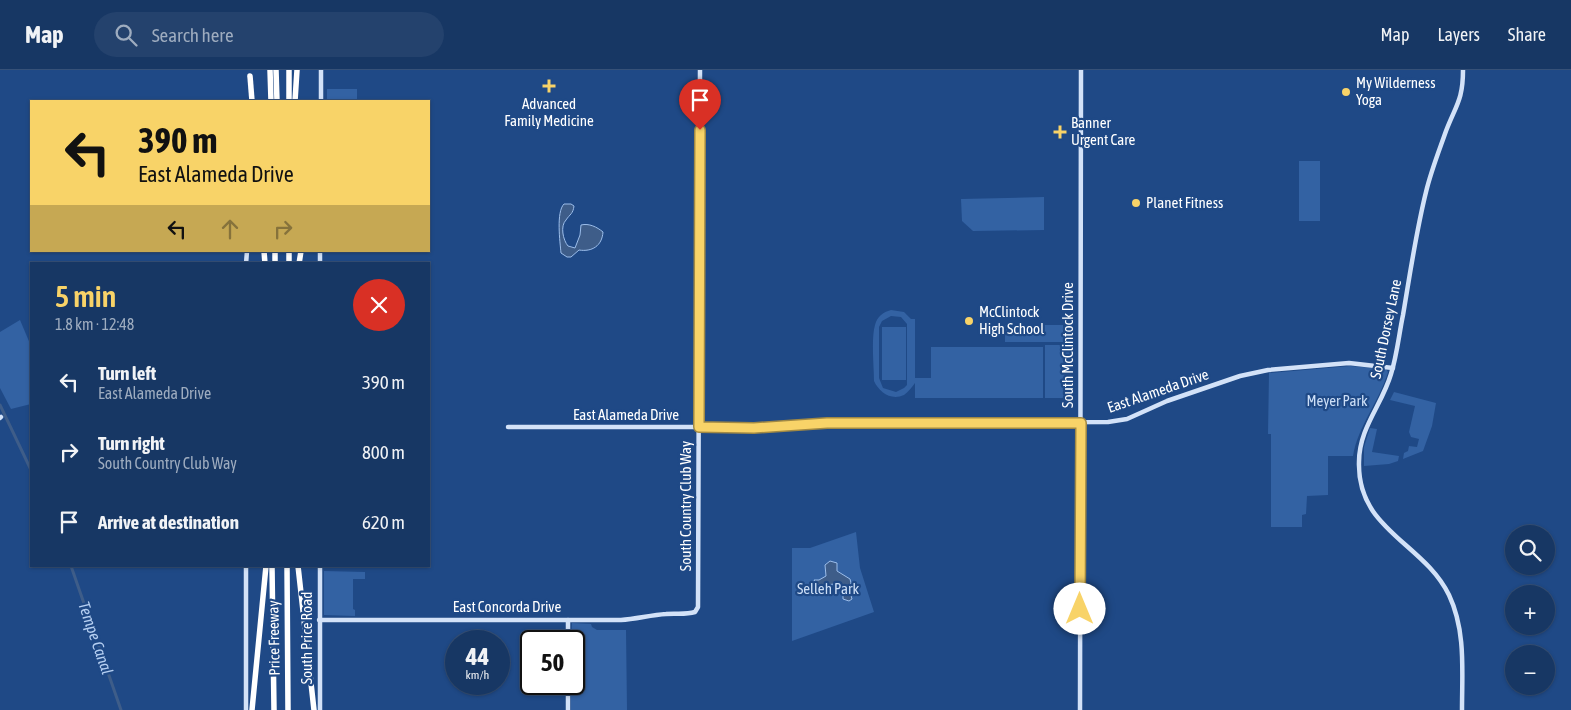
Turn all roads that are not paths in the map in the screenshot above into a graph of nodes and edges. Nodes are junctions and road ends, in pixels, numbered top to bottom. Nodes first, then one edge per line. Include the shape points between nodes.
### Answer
1 (270, 70) edge
2 (276, 70) edge
3 (289, 70) edge
4 (297, 70) edge
5 (321, 70) edge
6 (700, 70) edge
7 (1081, 70) edge
8 (1463, 70) edge
9 (250, 73) edge
10 (250, 100) edge
11 (271, 100) edge
12 (277, 100) edge
13 (289, 100) edge
14 (295, 100) edge
15 (321, 100) edge
16 (1393, 368) junction
17 (1081, 423) junction
18 (508, 427) dead end
19 (699, 427) junction
20 (246, 567) edge
21 (266, 567) edge
22 (272, 567) edge
23 (287, 567) edge
24 (298, 567) edge
25 (320, 567) edge
26 (695, 612) joint
27 (319, 620) junction
28 (568, 620) junction
29 (568, 630) edge
30 (568, 695) edge
31 (246, 710) edge
32 (252, 710) edge
33 (274, 710) edge
34 (288, 710) edge
35 (314, 710) edge
36 (320, 710) edge
37 (568, 710) edge
38 (1080, 710) edge
39 (1462, 710) edge

1 - 11 highway
2 - 12 highway
3 - 13 highway
4 - 14 highway
5 - 15 street
6 - 19 street, South Country Club Way
7 - 17 street, South McClintock Drive
8 - 16 street, South Dorsey Lane via 1461,98 1426,191
9 - 10 highway
16 - 17 street, East Alameda Drive via 1349,363 1268,370 1167,401 1123,420
16 - 39 street, South Dorsey Lane via 1361,443 1360,482 1376,517 1426,563 1449,595 1458,618 1461,639
17 - 19 street, East Alameda Drive via 827,423 754,428
17 - 38 street, South McClintock Drive
18 - 19 street, East Alameda Drive
19 - 26 street, South Country Club Way via 698,607
20 - 31 street
21 - 32 highway
22 - 33 highway, Price Freeway
23 - 34 highway, Price Freeway
24 - 35 highway
25 - 27 street, South Price Road
26 - 28 street, East Concorda Drive via 638,619
27 - 28 street, East Concorda Drive
27 - 36 street, South Price Road
28 - 29 street
30 - 37 street

